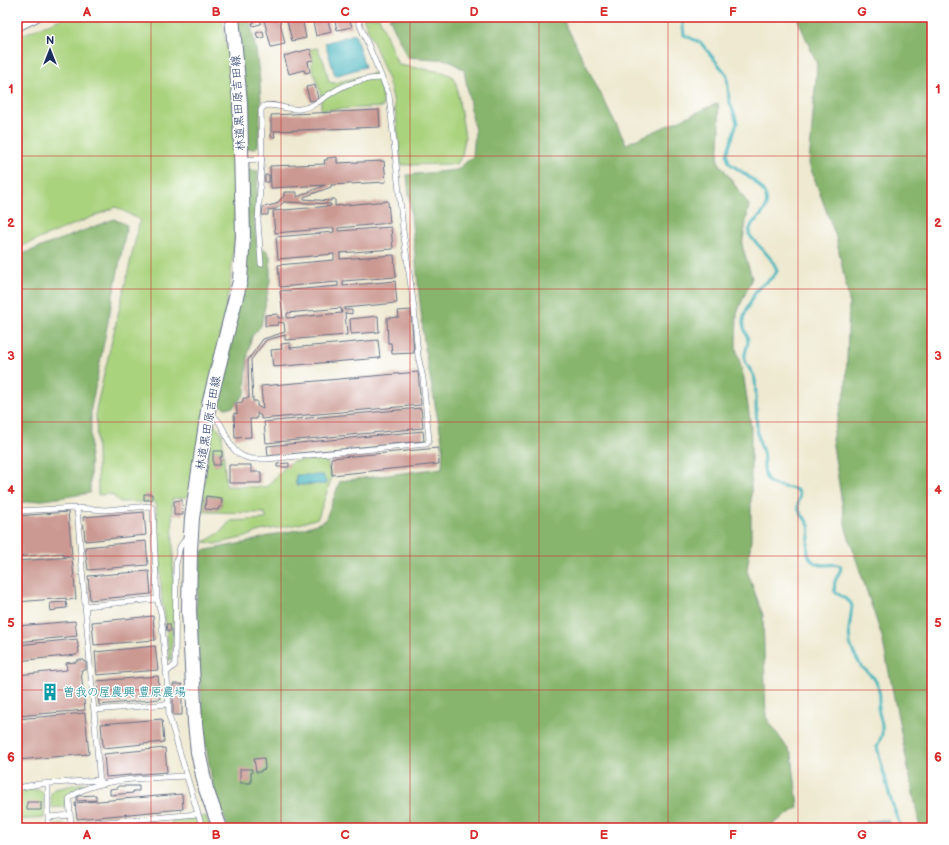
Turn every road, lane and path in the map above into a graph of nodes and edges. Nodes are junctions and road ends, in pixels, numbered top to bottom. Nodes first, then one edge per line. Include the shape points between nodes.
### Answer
1 (35, 17) edge
2 (232, 17) edge
3 (357, 18) edge
4 (17, 26) edge
5 (382, 78) junction
6 (262, 159) junction
7 (241, 160) junction
8 (261, 264) dead end
9 (208, 413) junction
10 (76, 508) junction
11 (17, 511) edge
12 (192, 529) junction
13 (157, 599) junction
14 (86, 606) junction
15 (166, 673) junction
16 (168, 704) junction
17 (94, 710) junction
18 (186, 776) junction
19 (100, 782) junction
20 (48, 783) junction
21 (17, 788) edge
22 (198, 814) junction
23 (70, 815) junction
24 (48, 817) junction
25 (48, 828) edge
26 (204, 828) edge
27 (220, 828) edge

1 - 4 street
2 - 7 street, 林道黒田原吉田線 via 240,103
3 - 5 lane
5 - 6 lane via 370,78 351,84 316,104 301,109 290,110 268,104 264,106
5 - 9 lane via 389,95 418,356 423,378 429,440 427,444 254,459 238,454 220,421
6 - 7 lane
6 - 8 lane via 258,221
7 - 9 street, 林道黒田原吉田線 via 243,237 240,281
9 - 12 street, 林道黒田原吉田線
10 - 11 lane
10 - 13 lane via 105,510 150,506 153,509
10 - 14 lane
12 - 15 lane via 180,547 176,564 175,665
12 - 27 street, 林道黒田原吉田線 via 189,610 195,723 206,789
13 - 14 lane
13 - 15 lane via 161,613
14 - 17 lane
15 - 16 lane
16 - 17 lane
16 - 18 lane via 172,730
17 - 19 lane
18 - 19 lane
18 - 22 lane
19 - 20 lane
19 - 23 lane via 69,799
20 - 21 lane
20 - 24 lane
22 - 23 lane via 71,824
22 - 26 lane
23 - 24 lane
24 - 25 lane

